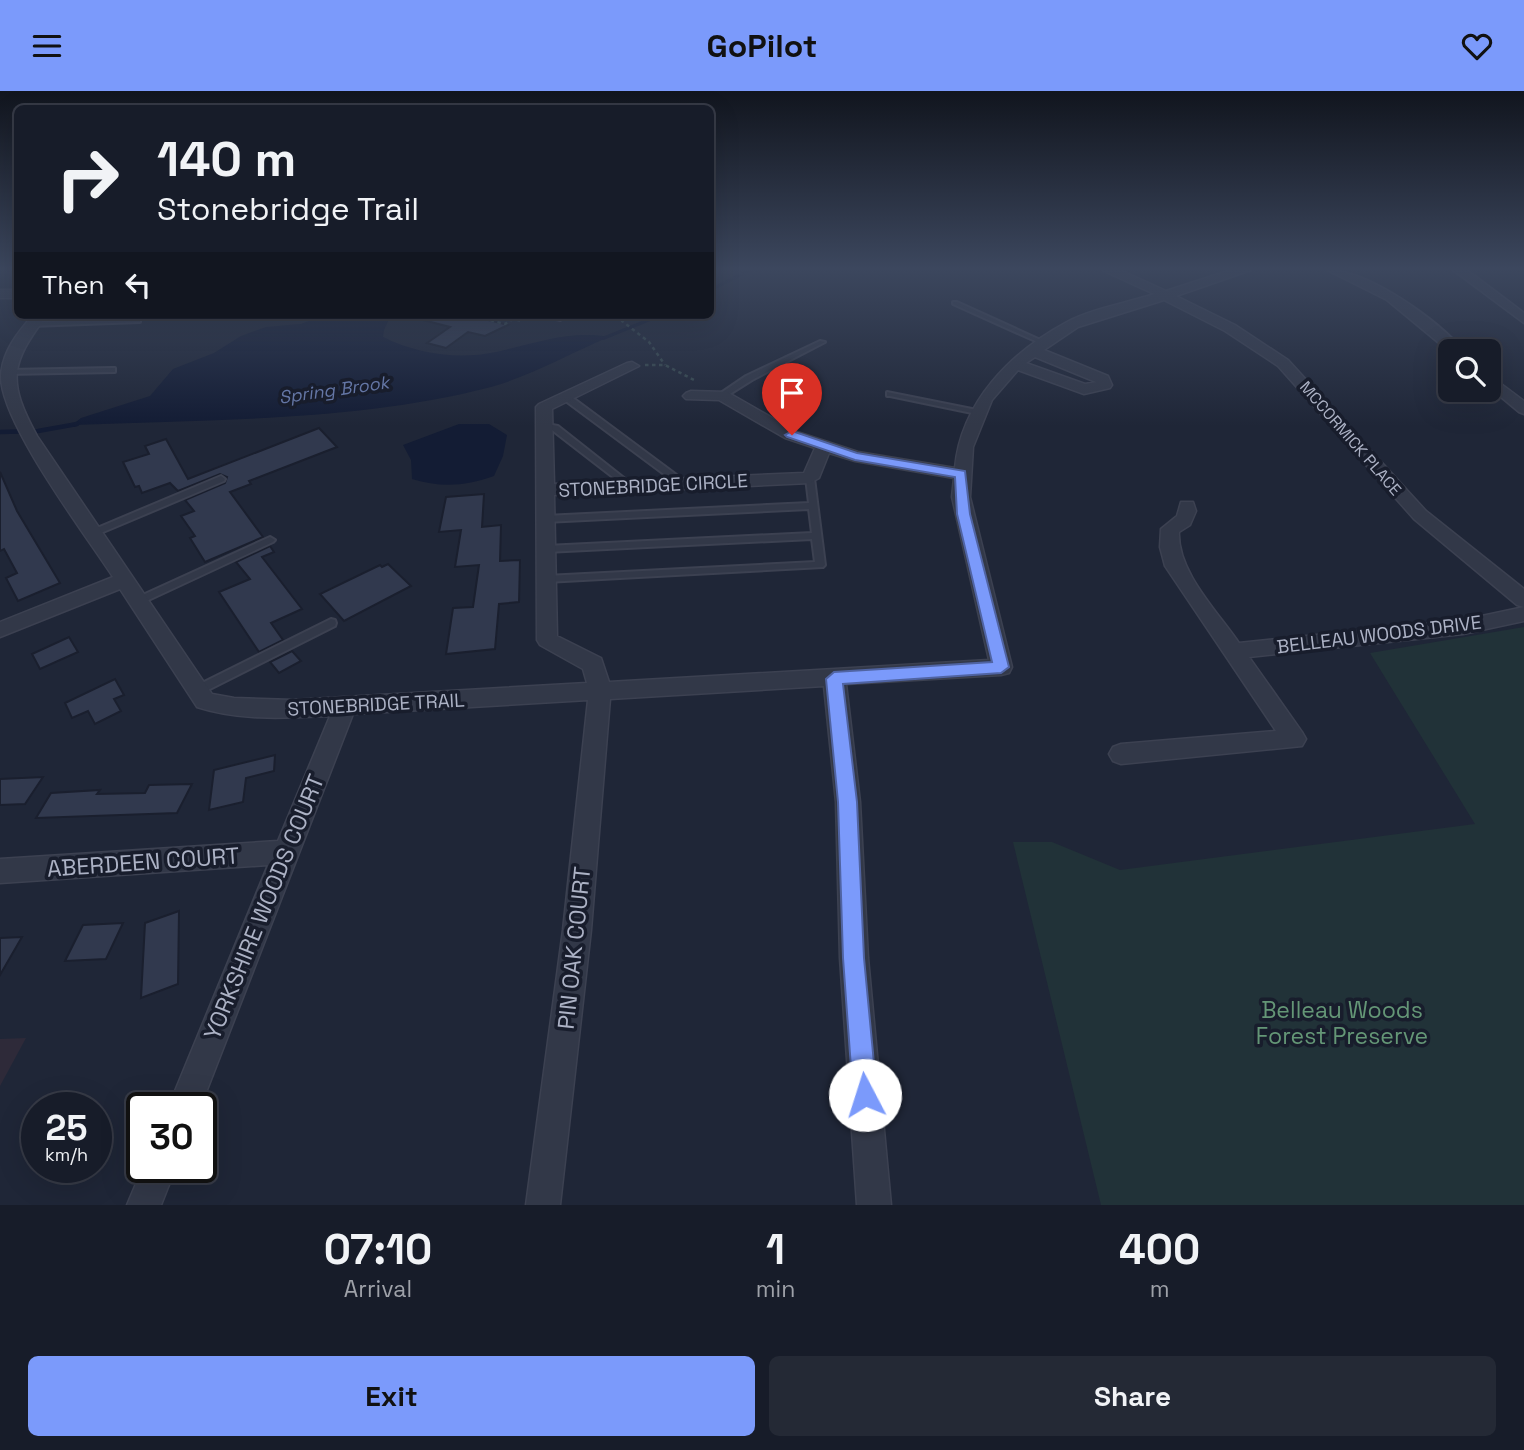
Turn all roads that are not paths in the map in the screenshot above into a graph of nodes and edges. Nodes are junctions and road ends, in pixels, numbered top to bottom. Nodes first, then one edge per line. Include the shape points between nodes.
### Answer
1 (34, 322) edge
2 (991, 322) edge
3 (1079, 322) edge
4 (1217, 322) edge
5 (1422, 322) edge
6 (1442, 339) edge
7 (822, 342) dead end
8 (1038, 347) junction
9 (1015, 364) junction
10 (632, 366) road end
11 (112, 370) dead end
12 (7, 372) junction
13 (1501, 389) edge
14 (890, 394) dead end
15 (722, 395) junction
16 (691, 396) dead end
17 (566, 397) junction
18 (1524, 409) edge
19 (978, 412) junction
20 (544, 425) junction
21 (824, 446) junction
22 (961, 474) junction
23 (810, 478) junction
24 (221, 479) dead end
25 (683, 484) junction
26 (629, 487) junction
27 (545, 490) junction
28 (813, 506) junction
29 (1187, 506) dead end
30 (545, 519) junction
31 (93, 533) junction
32 (817, 536) junction
33 (271, 540) dead end
34 (546, 549) junction
35 (546, 579) junction
36 (124, 580) junction
37 (1524, 600) edge
38 (138, 601) junction
39 (1524, 614) edge
40 (331, 623) dead end
41 (0, 630) edge
42 (1233, 651) junction
43 (834, 679) junction
44 (196, 691) junction
45 (600, 691) junction
46 (345, 706) junction
47 (1121, 754) dead end
48 (287, 852) junction
49 (0, 871) edge
50 (190, 1092) edge
51 (154, 1183) edge
52 (145, 1205) edge
53 (543, 1205) edge
54 (874, 1205) edge

1 - 12 street via 17,344
2 - 8 lane
3 - 8 street
4 - 37 street, MCCORMICK PLACE via 1283,363 1411,506
5 - 6 street
7 - 15 lane
8 - 9 street
8 - 9 street via 1091,372 1105,385 1084,389
9 - 19 street
10 - 17 street
11 - 12 lane
12 - 31 street via 7,389 23,427
13 - 18 street
14 - 19 lane
15 - 16 street
15 - 21 street via 792,435
17 - 20 street via 544,407
17 - 25 lane
19 - 22 street
20 - 26 lane via 555,428
20 - 27 street, STONEBRIDGE CIRCLE
21 - 22 street via 855,456
21 - 23 street
22 - 43 street, STONEBRIDGE TRAIL via 963,514 1001,667
23 - 25 street, STONEBRIDGE CIRCLE
23 - 28 lane
24 - 31 lane
25 - 26 street, STONEBRIDGE CIRCLE
26 - 27 street, STONEBRIDGE CIRCLE
27 - 30 street, STONEBRIDGE CIRCLE
28 - 30 lane
28 - 32 lane
29 - 42 street via 1185,520 1170,530 1170,554
30 - 34 street, STONEBRIDGE CIRCLE
31 - 36 street
32 - 34 lane
32 - 35 lane via 820,565
33 - 38 lane
34 - 35 street, STONEBRIDGE CIRCLE
35 - 45 street, STONEBRIDGE CIRCLE via 547,640 593,664
36 - 38 street
36 - 41 street
38 - 44 street
39 - 42 street, BELLEAU WOODS DRIVE via 1463,627
40 - 44 lane
42 - 47 street via 1294,740
43 - 45 street, STONEBRIDGE TRAIL
43 - 54 street via 848,802 853,958
44 - 46 street, STONEBRIDGE TRAIL via 205,701 234,707
45 - 46 street, STONEBRIDGE TRAIL
45 - 53 street, PIN OAK COURT
46 - 48 street, YORKSHIRE WOODS COURT
48 - 49 street, ABERDEEN COURT
48 - 50 street, YORKSHIRE WOODS COURT
51 - 52 street

